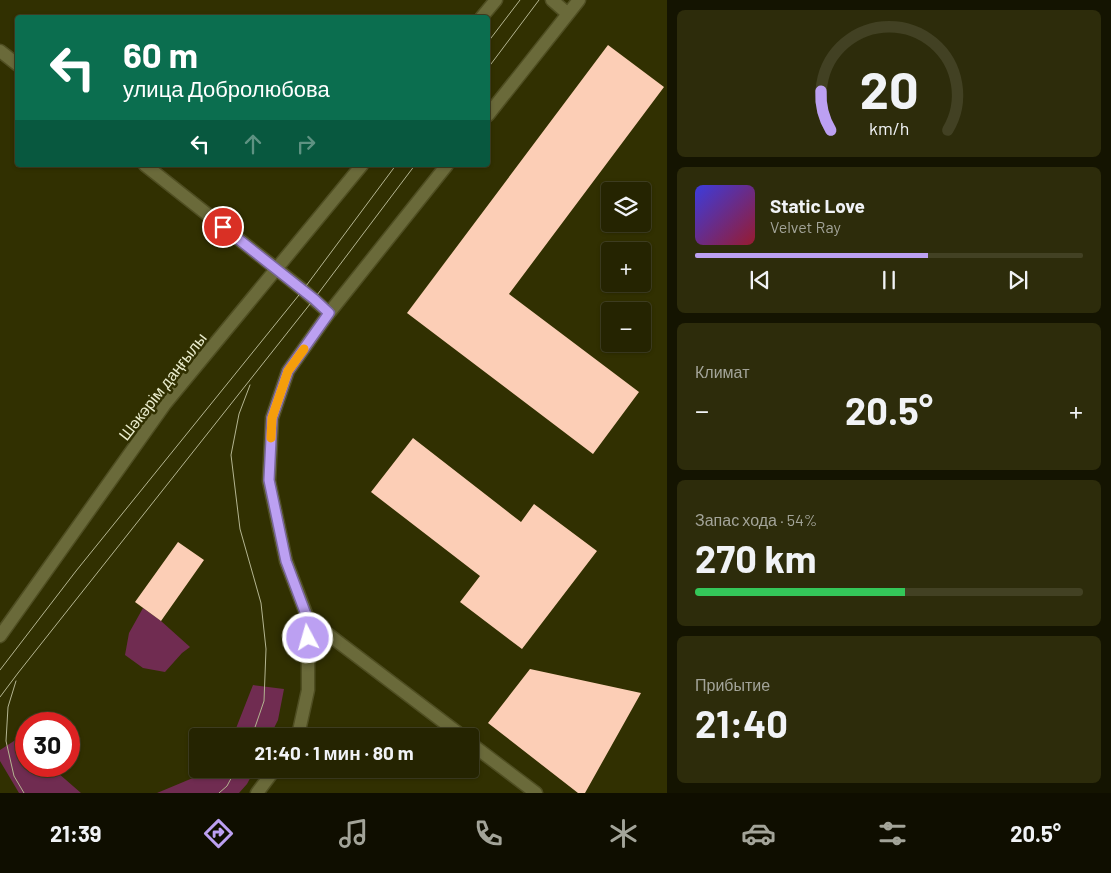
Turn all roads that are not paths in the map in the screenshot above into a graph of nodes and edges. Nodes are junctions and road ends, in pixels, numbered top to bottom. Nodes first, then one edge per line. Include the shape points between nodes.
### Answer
1 (496, 0) edge
2 (552, 0) edge
3 (579, 0) edge
4 (568, 14) junction
5 (484, 15) edge
6 (0, 51) edge
7 (15, 63) edge
8 (490, 112) edge
9 (148, 167) edge
10 (360, 167) edge
11 (445, 167) edge
12 (277, 270) junction
13 (329, 313) junction
14 (308, 620) junction
15 (0, 636) edge
16 (301, 728) edge
17 (451, 728) edge
18 (479, 750) edge
19 (268, 778) edge
20 (257, 793) edge
21 (536, 793) edge

1 - 5 street
2 - 4 street
3 - 4 street
4 - 8 street
6 - 7 street
9 - 12 street
10 - 12 street, Шәкәрім даңғылы
11 - 13 street
12 - 13 street
12 - 15 street, Шәкәрім даңғылы via 165,404
13 - 14 street via 288,371 272,418 269,480 286,561
14 - 16 street via 308,690
14 - 17 street
18 - 21 street
19 - 20 street

